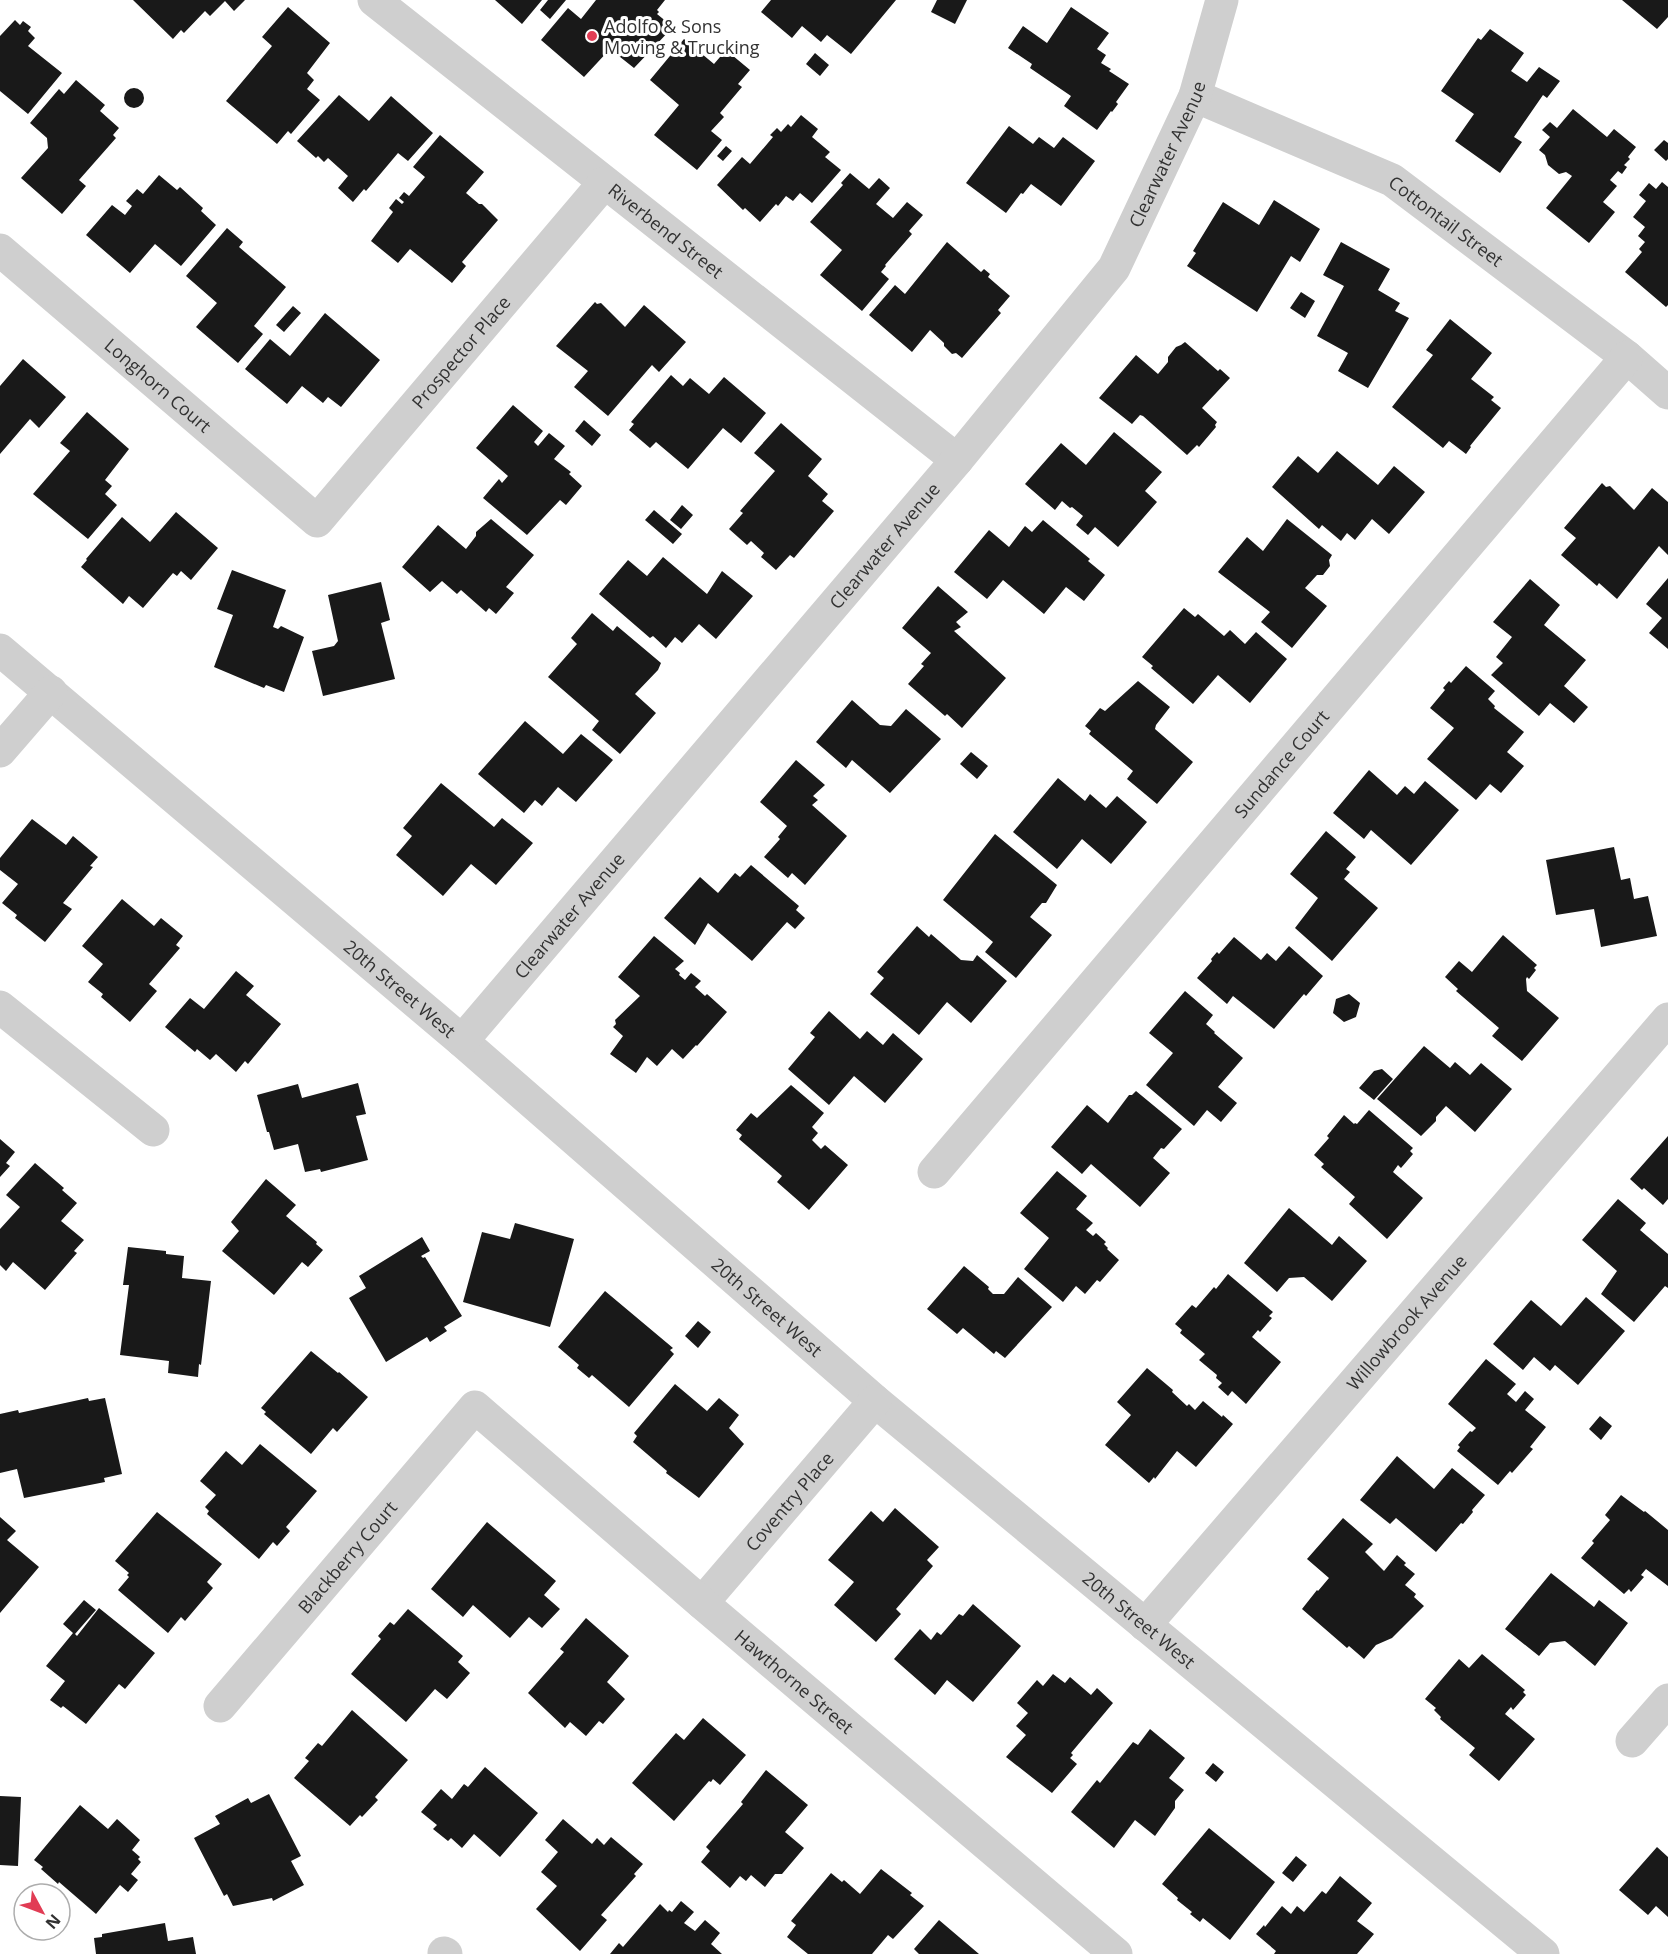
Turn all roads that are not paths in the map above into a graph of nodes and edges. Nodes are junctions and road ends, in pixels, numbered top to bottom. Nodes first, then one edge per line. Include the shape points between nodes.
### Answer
1 (374, 0) edge
2 (1222, 0) edge
3 (1195, 96) junction
4 (604, 183) junction
5 (0, 250) edge
6 (1627, 357) junction
7 (1668, 393) edge
8 (957, 460) junction
9 (317, 521) joint
10 (0, 650) edge
11 (51, 692) junction
12 (0, 751) edge
13 (0, 1007) edge
14 (1668, 1019) edge
15 (462, 1041) junction
16 (153, 1130) dead end
17 (934, 1172) dead end
18 (875, 1401) junction
19 (475, 1407) joint
20 (702, 1603) junction
21 (1144, 1625) junction
22 (1668, 1700) edge
23 (220, 1706) dead end
24 (1632, 1741) dead end
25 (1116, 1954) edge
26 (1543, 1954) edge

1 - 4 street, Riverbend Street
2 - 3 street, Clearwater Avenue
3 - 6 street, Cottontail Street via 1392,180
3 - 8 street, Clearwater Avenue via 1114,268
4 - 8 street, Riverbend Street
4 - 9 street, Prospector Place
5 - 9 street, Longhorn Court
6 - 7 street, Cottontail Street
6 - 17 street, Sundance Court
8 - 15 street, Clearwater Avenue
10 - 11 street, 20th Street West
11 - 12 street
11 - 15 street, 20th Street West
13 - 16 street
14 - 21 street, Willowbrook Avenue
15 - 18 street, 20th Street West
18 - 20 street, Coventry Place
18 - 21 street, 20th Street West
19 - 20 street, Hawthorne Street
19 - 23 street, Blackberry Court
20 - 25 street, Hawthorne Street
21 - 26 street, 20th Street West
22 - 24 street

